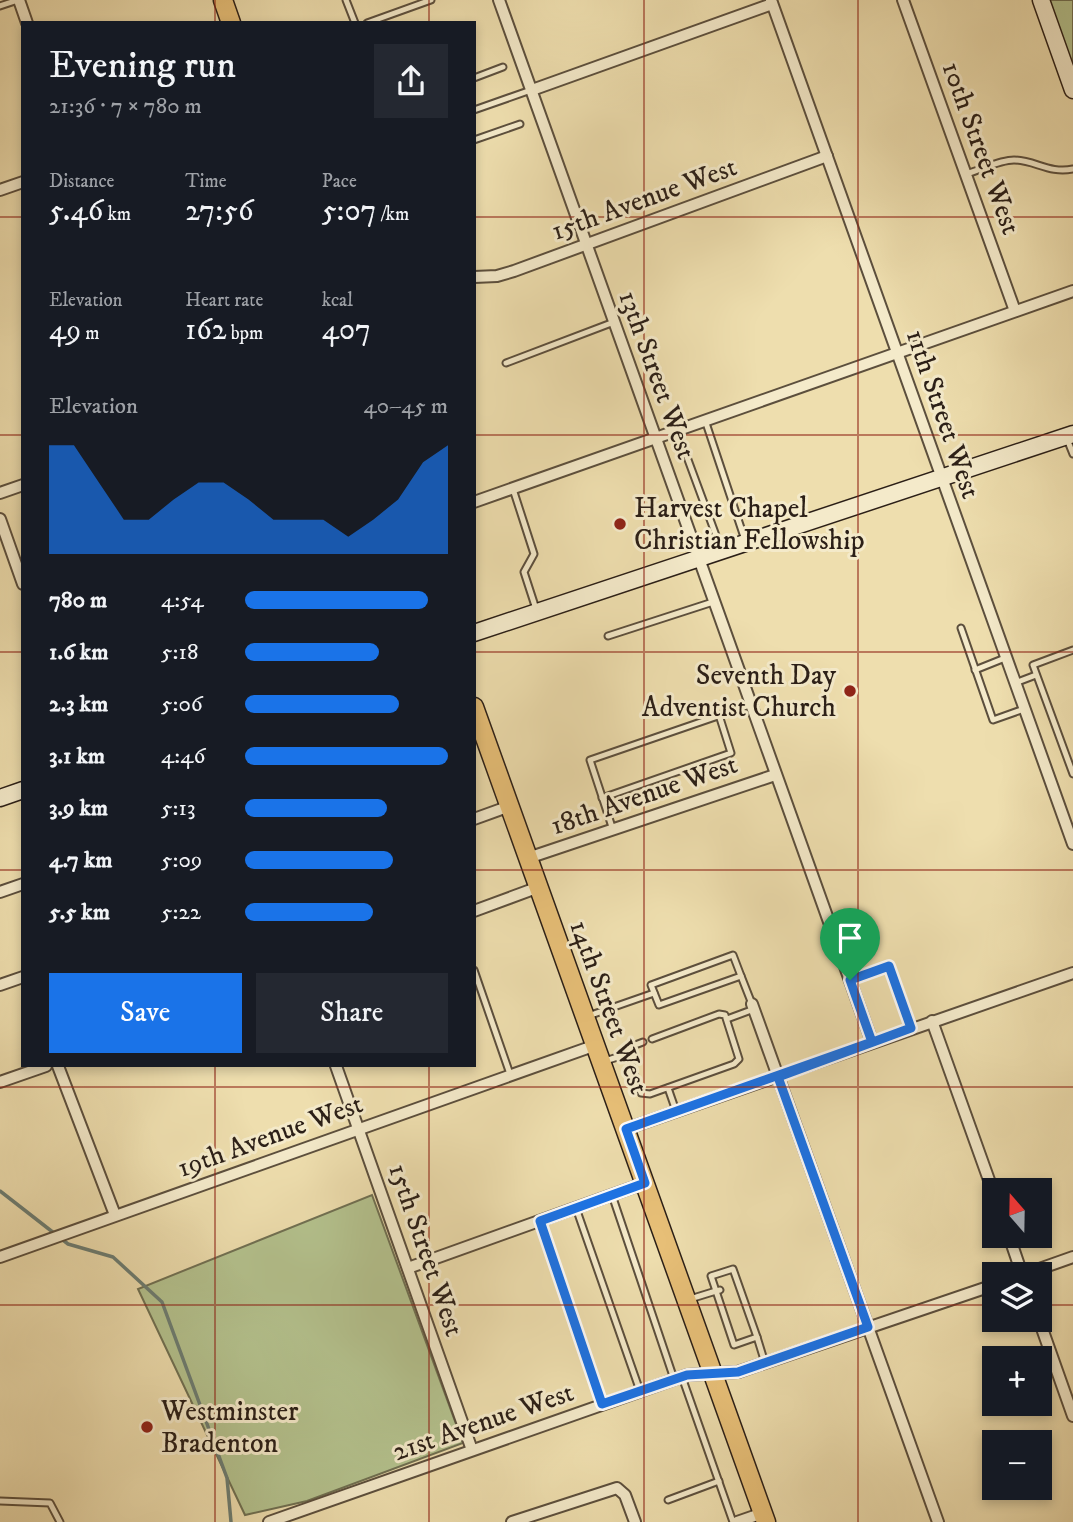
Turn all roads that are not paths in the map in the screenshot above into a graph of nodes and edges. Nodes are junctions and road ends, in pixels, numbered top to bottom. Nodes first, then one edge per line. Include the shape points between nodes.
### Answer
1 (19, 0) edge
2 (223, 0) edge
3 (346, 0) edge
4 (431, 0) edge
5 (499, 0) edge
6 (903, 0) edge
7 (1041, 0) edge
8 (772, 2) edge
9 (0, 6) edge
10 (26, 21) edge
11 (230, 21) edge
12 (354, 21) edge
13 (373, 21) edge
14 (503, 67) dead end
15 (476, 77) edge
16 (531, 90) junction
17 (1073, 90) edge
18 (476, 109) edge
19 (520, 124) dead end
20 (476, 140) edge
21 (827, 156) junction
22 (1073, 169) edge
23 (966, 174) junction
24 (21, 183) edge
25 (0, 190) edge
26 (585, 244) junction
27 (476, 277) edge
28 (1073, 292) edge
29 (1015, 311) junction
30 (614, 323) junction
31 (897, 352) junction
32 (506, 363) dead end
33 (705, 420) junction
34 (677, 430) junction
35 (1070, 435) edge
36 (655, 438) junction
37 (1073, 454) edge
38 (942, 479) junction
39 (21, 486) edge
40 (513, 489) junction
41 (0, 493) edge
42 (476, 501) edge
43 (0, 519) edge
44 (746, 543) junction
45 (722, 551) junction
46 (697, 559) junction
47 (21, 578) edge
48 (713, 602) junction
49 (537, 612) junction
50 (961, 628) dead end
51 (476, 633) edge
52 (608, 636) dead end
53 (1073, 650) edge
54 (1006, 658) junction
55 (975, 670) junction
56 (1036, 675) junction
57 (1015, 683) junction
58 (750, 705) junction
59 (1024, 709) junction
60 (719, 715) junction
61 (476, 718) edge
62 (1073, 774) edge
63 (775, 775) junction
64 (21, 791) edge
65 (0, 798) edge
66 (602, 798) junction
67 (510, 806) junction
68 (1068, 815) edge
69 (476, 818) edge
70 (613, 830) junction
71 (1073, 844) edge
72 (528, 858) junction
73 (21, 885) edge
74 (539, 887) junction
75 (0, 892) edge
76 (476, 910) edge
77 (1073, 973) edge
78 (741, 976) junction
79 (21, 977) edge
80 (476, 977) edge
81 (850, 980) junction
82 (0, 985) edge
83 (654, 993) junction
84 (753, 1006) junction
85 (585, 1017) junction
86 (727, 1019) junction
87 (932, 1021) junction
88 (911, 1028) junction
89 (652, 1039) dead end
90 (643, 1042) dead end
91 (872, 1042) junction
92 (596, 1045) junction
93 (627, 1054) junction
94 (601, 1063) junction
95 (43, 1067) edge
96 (58, 1067) edge
97 (336, 1067) edge
98 (510, 1074) junction
99 (778, 1077) junction
100 (0, 1082) edge
101 (668, 1088) junction
102 (677, 1112) junction
103 (359, 1128) junction
104 (626, 1129) junction
105 (988, 1178) edge
106 (645, 1183) junction
107 (612, 1195) junction
108 (576, 1208) junction
109 (116, 1215) junction
110 (540, 1221) junction
111 (0, 1257) edge
112 (1073, 1257) edge
113 (1052, 1264) edge
114 (408, 1268) junction
115 (982, 1289) edge
116 (718, 1291) junction
117 (687, 1300) junction
118 (868, 1327) junction
119 (1042, 1332) edge
120 (757, 1337) junction
121 (765, 1363) junction
122 (713, 1375) junction
123 (678, 1378) junction
124 (640, 1391) junction
125 (602, 1404) junction
126 (1073, 1416) edge
127 (472, 1450) junction
128 (719, 1481) junction
129 (668, 1500) dead end
130 (0, 1501) edge
131 (764, 1518) edge
132 (282, 1520) edge
133 (60, 1522) edge
134 (269, 1522) edge
135 (512, 1522) edge
136 (635, 1522) edge
137 (735, 1522) edge
138 (938, 1522) edge

1 - 9 lane
1 - 10 street
2 - 11 main road
3 - 12 lane
4 - 13 lane
5 - 16 street, 13th Street West
6 - 23 street, 10th Street West
7 - 17 street
8 - 16 street
8 - 21 street, 11th Street West
14 - 15 lane
16 - 18 lane
16 - 26 street, 13th Street West
19 - 20 lane
21 - 26 street, 15th Avenue West
21 - 31 street, 11th Street West
22 - 23 lane via 1061,172 1016,159
23 - 29 street, 10th Street West
24 - 25 street
26 - 27 street, 15th Avenue West via 497,276
26 - 30 street, 13th Street West
28 - 29 street
29 - 31 street
30 - 32 lane
30 - 36 street, 13th Street West
31 - 33 street
31 - 38 street, 11th Street West
33 - 34 street
33 - 44 lane
34 - 36 street
34 - 45 lane
35 - 37 lane
35 - 38 street
36 - 40 street
36 - 46 street, 13th Street West
38 - 44 street
38 - 54 street, 11th Street West
39 - 41 street
40 - 42 street
40 - 49 lane via 534,554 524,572
43 - 47 street
44 - 45 street
45 - 46 street
46 - 48 street, 13th Street West
46 - 49 street
48 - 52 lane
48 - 58 street, 13th Street West
49 - 51 street
50 - 55 lane
53 - 56 lane via 1032,665
54 - 55 lane
54 - 57 street, 11th Street West
55 - 59 lane via 993,720
56 - 57 lane
56 - 62 lane
57 - 59 street, 11th Street West
58 - 60 lane
58 - 63 street, 13th Street West
59 - 68 street, 11th Street West
60 - 66 lane via 590,760
60 - 66 lane via 731,753
61 - 67 main road, 14th Street West
63 - 70 street, 18th Avenue West
63 - 81 street, 13th Street West
64 - 65 street
66 - 70 lane
67 - 69 street, 18th Avenue West
67 - 72 main road, 14th Street West
68 - 71 street, 11th Street West
70 - 72 street, 18th Avenue West
72 - 74 main road, 14th Street West
73 - 75 street
74 - 76 street
74 - 85 main road, 14th Street West
77 - 87 street
78 - 83 lane via 659,1005
78 - 83 lane via 733,955 651,985
78 - 84 lane
79 - 82 street
80 - 98 lane
81 - 88 lane via 889,966
81 - 91 street, 13th Street West
83 - 85 lane
84 - 86 lane
84 - 99 street
85 - 92 main road, 14th Street West
86 - 89 lane via 719,1014
86 - 101 lane via 739,1059
87 - 88 street
87 - 105 street
88 - 91 street
90 - 93 lane via 630,1046
91 - 99 street
92 - 94 main road, 14th Street West
92 - 98 street, 19th Avenue West
93 - 94 lane
93 - 101 lane via 642,1093
94 - 104 main road, 14th Street West
95 - 100 street
96 - 109 street
97 - 103 street, 15th Street West
98 - 103 street, 19th Avenue West
99 - 102 street
99 - 118 street
101 - 102 lane
102 - 104 street
103 - 109 street, 19th Avenue West
103 - 114 street, 15th Street West
104 - 106 main road, 14th Street West
106 - 107 street
106 - 117 main road, 14th Street West
107 - 108 street
107 - 123 lane
108 - 110 street
108 - 124 lane
109 - 111 street, 19th Avenue West
110 - 114 street
110 - 125 lane
112 - 113 street
114 - 127 street, 15th Street West
115 - 118 street, 21st Avenue West
116 - 117 lane
116 - 120 lane via 734,1345
116 - 120 lane via 711,1276 733,1269
117 - 122 main road, 14th Street West
118 - 121 street, 21st Avenue West
118 - 138 street
119 - 126 street
120 - 121 lane
121 - 122 street, 21st Avenue West
122 - 123 street, 21st Avenue West
122 - 131 main road, 14th Street West
123 - 124 street, 21st Avenue West
123 - 128 lane
124 - 125 street, 21st Avenue West
125 - 127 street, 21st Avenue West
127 - 132 street, 21st Avenue West
128 - 129 lane
128 - 137 lane
130 - 133 lane via 50,1503
131 - 137 street
132 - 134 street, 21st Avenue West
135 - 136 street via 617,1488 625,1495

